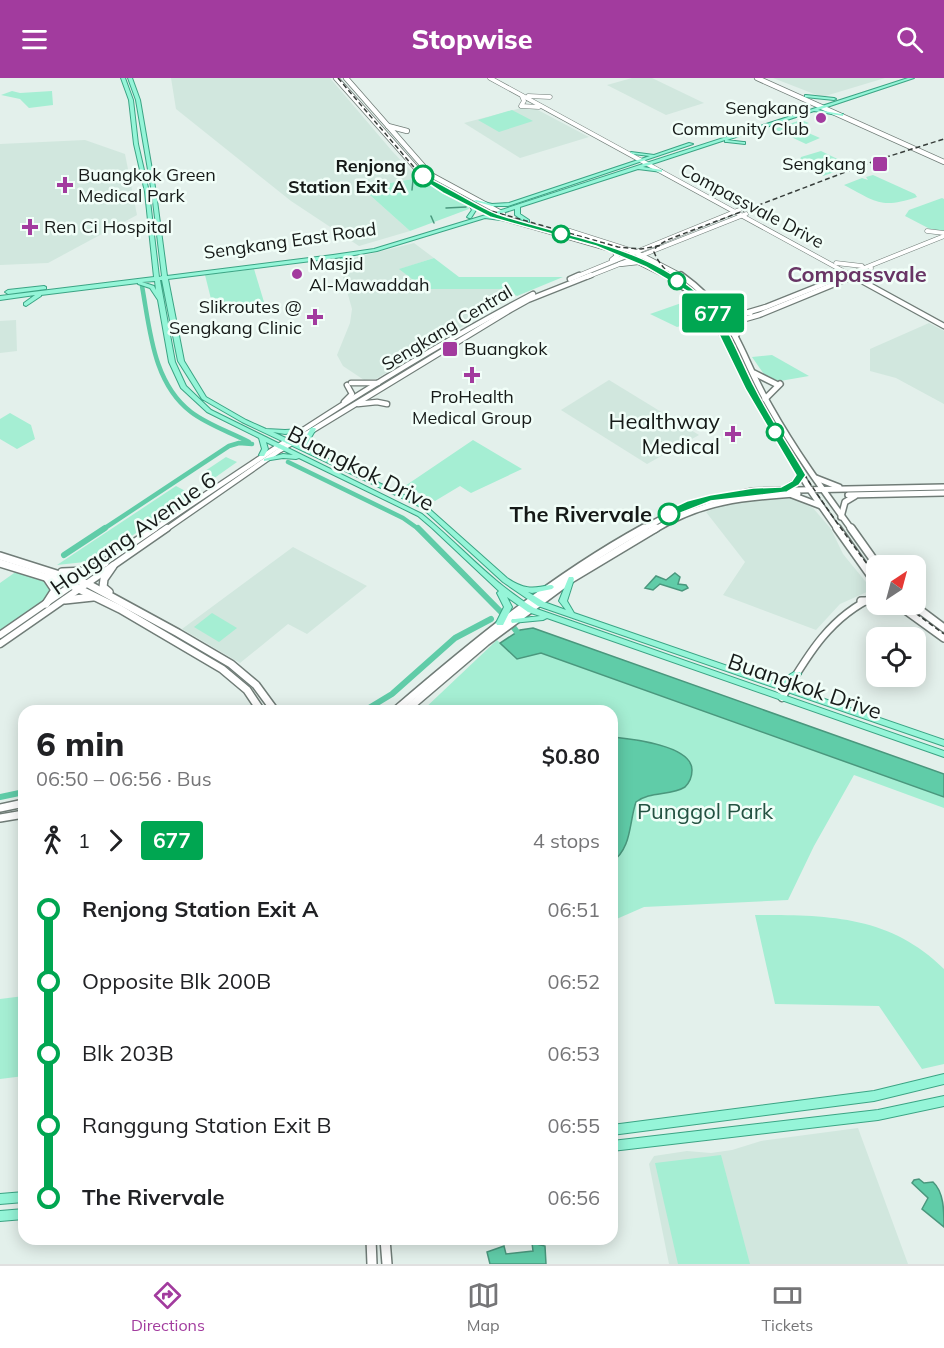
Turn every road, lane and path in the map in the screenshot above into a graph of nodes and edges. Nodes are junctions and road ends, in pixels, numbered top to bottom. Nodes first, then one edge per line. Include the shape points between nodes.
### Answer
1 (123, 78) edge
2 (130, 78) edge
3 (336, 78) edge
4 (346, 78) edge
5 (490, 78) edge
6 (496, 78) edge
7 (757, 78) edge
8 (765, 78) edge
9 (898, 78) edge
10 (912, 78) edge
11 (522, 96) junction
12 (528, 96) junction
13 (805, 98) junction
14 (834, 99) junction
15 (841, 101) junction
16 (822, 105) junction
17 (547, 108) junction
18 (805, 110) junction
19 (841, 113) junction
20 (386, 125) junction
21 (749, 130) junction
22 (398, 139) junction
23 (718, 141) junction
24 (631, 154) junction
25 (659, 154) junction
26 (669, 157) junction
27 (944, 160) edge
28 (646, 162) junction
29 (627, 165) junction
30 (635, 168) junction
31 (661, 170) junction
32 (473, 202) junction
33 (509, 204) junction
34 (518, 206) junction
35 (723, 206) junction
36 (736, 211) junction
37 (486, 212) junction
38 (492, 212) junction
39 (499, 213) junction
40 (743, 215) junction
41 (468, 217) junction
42 (721, 217) junction
43 (479, 219) junction
44 (728, 220) junction
45 (513, 221) junction
46 (527, 221) junction
47 (757, 224) junction
48 (944, 236) edge
49 (920, 245) junction
50 (614, 250) junction
51 (626, 252) junction
52 (641, 252) junction
53 (351, 254) junction
54 (634, 258) junction
55 (312, 260) junction
56 (612, 260) junction
57 (620, 264) junction
58 (646, 264) junction
59 (835, 264) junction
60 (869, 267) junction
61 (164, 273) junction
62 (157, 274) junction
63 (853, 274) junction
64 (188, 275) junction
65 (831, 280) junction
66 (841, 281) junction
67 (135, 282) junction
68 (870, 283) junction
69 (167, 289) junction
70 (0, 293) edge
71 (42, 293) junction
72 (8, 297) junction
73 (0, 298) edge
74 (162, 302) junction
75 (19, 304) dead end
76 (26, 304) dead end
77 (717, 307) junction
78 (713, 313) junction
79 (750, 313) junction
80 (743, 320) junction
81 (728, 321) junction
82 (719, 322) junction
83 (944, 324) edge
84 (725, 335) junction
85 (736, 335) junction
86 (752, 371) junction
87 (379, 383) junction
88 (386, 386) junction
89 (380, 398) dead end
90 (765, 399) junction
91 (387, 404) dead end
92 (353, 405) junction
93 (337, 409) junction
94 (258, 428) junction
95 (313, 429) junction
96 (301, 430) junction
97 (262, 438) junction
98 (284, 444) junction
99 (307, 455) junction
100 (264, 458) junction
101 (801, 475) junction
102 (814, 476) junction
103 (944, 487) edge
104 (849, 490) junction
105 (786, 492) junction
106 (812, 492) junction
107 (824, 492) junction
108 (944, 493) edge
109 (858, 495) junction
110 (823, 507) junction
111 (841, 517) junction
112 (870, 555) edge
113 (0, 556) edge
114 (105, 562) junction
115 (0, 563) edge
116 (113, 566) junction
117 (866, 569) edge
118 (56, 572) junction
119 (45, 576) junction
120 (571, 579) junction
121 (79, 580) junction
122 (505, 580) junction
123 (88, 584) junction
124 (71, 585) junction
125 (550, 587) junction
126 (81, 589) junction
127 (499, 591) junction
128 (98, 598) junction
129 (115, 598) junction
130 (866, 599) edge
131 (65, 600) junction
132 (861, 601) junction
133 (866, 601) edge
134 (537, 602) junction
135 (46, 604) junction
136 (527, 608) junction
137 (926, 614) edge
138 (911, 615) edge
139 (576, 616) junction
140 (515, 621) junction
141 (562, 621) junction
142 (500, 623) junction
143 (944, 628) edge
144 (0, 635) edge
145 (944, 638) edge
146 (0, 644) edge
147 (797, 674) junction
148 (764, 681) junction
149 (788, 689) junction
150 (782, 698) junction
151 (257, 705) edge
152 (271, 705) edge
153 (402, 705) edge
154 (412, 705) edge
155 (944, 743) edge
156 (944, 754) edge
157 (18, 804) edge
158 (0, 808) edge
159 (18, 815) edge
160 (0, 818) edge
161 (944, 1079) edge
162 (944, 1101) edge
163 (618, 1129) edge
164 (618, 1145) edge
165 (18, 1198) edge
166 (0, 1199) edge
167 (18, 1214) edge
168 (0, 1216) edge
169 (371, 1245) edge
170 (385, 1245) edge
171 (372, 1264) edge
172 (387, 1264) edge

1 - 62 main road, Buangkok Drive via 131,100 147,192
2 - 61 main road, Buangkok Drive via 138,100
3 - 32 main road via 423,176
4 - 20 main road
5 - 11 street
6 - 12 street
7 - 13 main road
8 - 13 main road
9 - 14 main road, Sengkang East Road
10 - 15 main road, Sengkang East Road
11 - 17 street
11 - 17 street via 521,105
12 - 17 street
12 - 17 street via 550,98
13 - 14 main road
13 - 16 main road
13 - 18 main road
14 - 16 main road, Sengkang East Road
15 - 16 main road, Sengkang East Road
15 - 19 main road
16 - 18 main road, Sengkang East Road
16 - 19 main road
17 - 24 street, Compassvale Drive
18 - 19 main road
18 - 21 main road, Sengkang East Road
18 - 25 main road, Sengkang East Road
19 - 27 main road
20 - 22 main road
20 - 22 main road via 407,131
21 - 23 main road, Sengkang East Road
21 - 23 main road via 745,142
22 - 32 main road via 431,175
23 - 26 main road, Sengkang East Road
24 - 25 main road
24 - 28 street, Compassvale Drive
24 - 29 main road
25 - 28 main road, Sengkang East Road
26 - 28 main road, Sengkang East Road
26 - 31 main road via 661,164
28 - 29 main road, Sengkang East Road
28 - 30 main road, Sengkang East Road
28 - 31 street, Compassvale Drive
29 - 33 main road, Sengkang East Road
30 - 31 main road
30 - 34 main road, Sengkang East Road
31 - 35 street, Compassvale Drive
31 - 36 street, Compassvale Drive
32 - 33 main road
32 - 37 main road
32 - 38 main road
32 - 41 main road via 474,210
33 - 38 main road, Sengkang East Road
34 - 39 main road, Sengkang East Road
34 - 46 main road via 517,214
35 - 36 street, Compassvale Drive
35 - 42 street via 726,210
36 - 40 street, Compassvale Drive
36 - 42 street, Sengkang Central
37 - 38 main road, Sengkang East Road
37 - 41 main road, Sengkang East Road
38 - 39 main road, Sengkang East Road
38 - 43 main road, Sengkang East Road
38 - 45 main road
39 - 46 main road
40 - 44 street, Sengkang Central
40 - 47 street, Compassvale Drive
40 - 59 street, Compassvale Drive
41 - 61 main road, Sengkang East Road via 345,251
42 - 52 street, Sengkang Central
43 - 45 main road
43 - 53 main road, Sengkang East Road
44 - 47 street
44 - 52 street, Sengkang Central
45 - 50 main road
46 - 51 main road via 584,235
47 - 59 street, Compassvale Drive
48 - 49 street
48 - 49 street via 925,231 926,240
48 - 60 street
49 - 60 street
50 - 51 main road
50 - 56 main road via 617,256
51 - 52 main road
51 - 52 main road
51 - 54 main road
51 - 56 street, Sengkang Central
52 - 54 street, Sengkang Central
52 - 77 main road via 683,278
53 - 55 main road, Sengkang East Road
53 - 55 main road via 334,265
54 - 57 street, Sengkang Central
54 - 58 main road
55 - 64 main road, Sengkang East Road
56 - 87 street, Sengkang Central via 485,318
57 - 58 main road
57 - 88 street, Sengkang Central via 528,300
58 - 78 main road via 690,290
59 - 60 street
59 - 63 street, Compassvale Drive
59 - 65 street
60 - 63 street
60 - 68 street
61 - 62 main road, Sengkang East Road
61 - 64 main road, Sengkang East Road
61 - 69 main road, Buangkok Drive
62 - 67 main road
62 - 70 main road
62 - 74 main road, Buangkok Drive
63 - 65 street
63 - 66 street
63 - 68 street, Compassvale Drive
64 - 69 main road
65 - 79 street
66 - 68 street
66 - 80 street
67 - 71 main road
67 - 74 main road via 152,287
68 - 83 street, Compassvale Drive
69 - 94 main road, Buangkok Drive via 181,361 193,383 213,405
71 - 72 main road
71 - 76 main road
72 - 73 main road
72 - 75 main road
74 - 97 main road, Buangkok Drive via 172,362 183,387 209,411
77 - 79 main road
77 - 81 main road
78 - 82 main road
78 - 84 main road via 704,324
79 - 81 street
80 - 81 street
80 - 85 main road
81 - 82 street
81 - 85 main road
82 - 84 main road
84 - 101 main road via 751,390
85 - 86 main road
86 - 90 main road
86 - 90 main road via 778,384
87 - 93 street, Sengkang Central
87 - 93 street via 349,384 352,394
88 - 89 street
88 - 92 street, Sengkang Central
90 - 102 main road
91 - 92 street
92 - 95 street, Sengkang Central
93 - 96 street, Sengkang Central
94 - 96 main road
94 - 98 main road, Buangkok Drive
95 - 98 street, Sengkang Central
95 - 99 main road via 306,441
96 - 98 street, Sengkang Central
97 - 98 main road, Buangkok Drive
97 - 100 main road
98 - 99 main road, Buangkok Drive
98 - 100 street, Hougang Avenue 6
99 - 100 main road
99 - 122 main road, Buangkok Drive via 423,506
99 - 127 main road, Buangkok Drive via 420,515
100 - 114 street, Hougang Avenue 6
100 - 116 street, Hougang Avenue 6
101 - 105 main road
101 - 106 main road
102 - 104 main road
102 - 107 main road
103 - 104 main road
104 - 107 main road
105 - 106 main road
105 - 110 main road
105 - 120 main road via 742,497 692,510
105 - 125 main road via 743,493 683,507
106 - 107 main road
106 - 110 main road
107 - 109 main road
107 - 111 main road
108 - 109 main road
109 - 111 main road via 845,502
110 - 117 main road
111 - 112 main road
113 - 118 main road
114 - 118 main road via 87,571
114 - 121 street, Hougang Avenue 6
115 - 119 main road
116 - 123 street, Hougang Avenue 6
116 - 129 main road via 103,587
118 - 121 main road
119 - 124 main road
119 - 135 main road via 55,590
120 - 134 main road
120 - 139 main road via 563,601
121 - 123 main road
121 - 124 street, Hougang Avenue 6
122 - 125 main road via 532,591
122 - 134 main road, Buangkok Drive
123 - 126 street, Hougang Avenue 6
123 - 129 main road
124 - 126 main road
124 - 135 street, Hougang Avenue 6
125 - 134 main road
126 - 128 main road
126 - 131 street, Hougang Avenue 6
127 - 136 main road, Buangkok Drive
127 - 142 main road via 508,607
128 - 131 main road
128 - 151 main road via 222,669 247,690
129 - 152 main road via 226,660 256,685
130 - 132 street
131 - 146 street, Hougang Avenue 6
132 - 133 main road
132 - 147 street via 828,630
134 - 136 main road
134 - 139 main road, Buangkok Drive
135 - 144 street, Hougang Avenue 6
136 - 140 main road
136 - 141 main road, Buangkok Drive
136 - 142 main road
137 - 143 main road
138 - 145 main road
139 - 148 main road, Buangkok Drive
140 - 141 main road via 537,617
140 - 154 main road
141 - 150 main road, Buangkok Drive
142 - 153 main road
147 - 148 main road via 781,682
147 - 149 street
148 - 149 main road, Buangkok Drive
149 - 150 street
149 - 155 main road, Buangkok Drive
150 - 156 main road, Buangkok Drive
157 - 158 main road
159 - 160 main road
161 - 163 main road via 874,1096
162 - 164 main road via 879,1115
165 - 166 main road
167 - 168 main road
169 - 171 main road
170 - 172 main road

